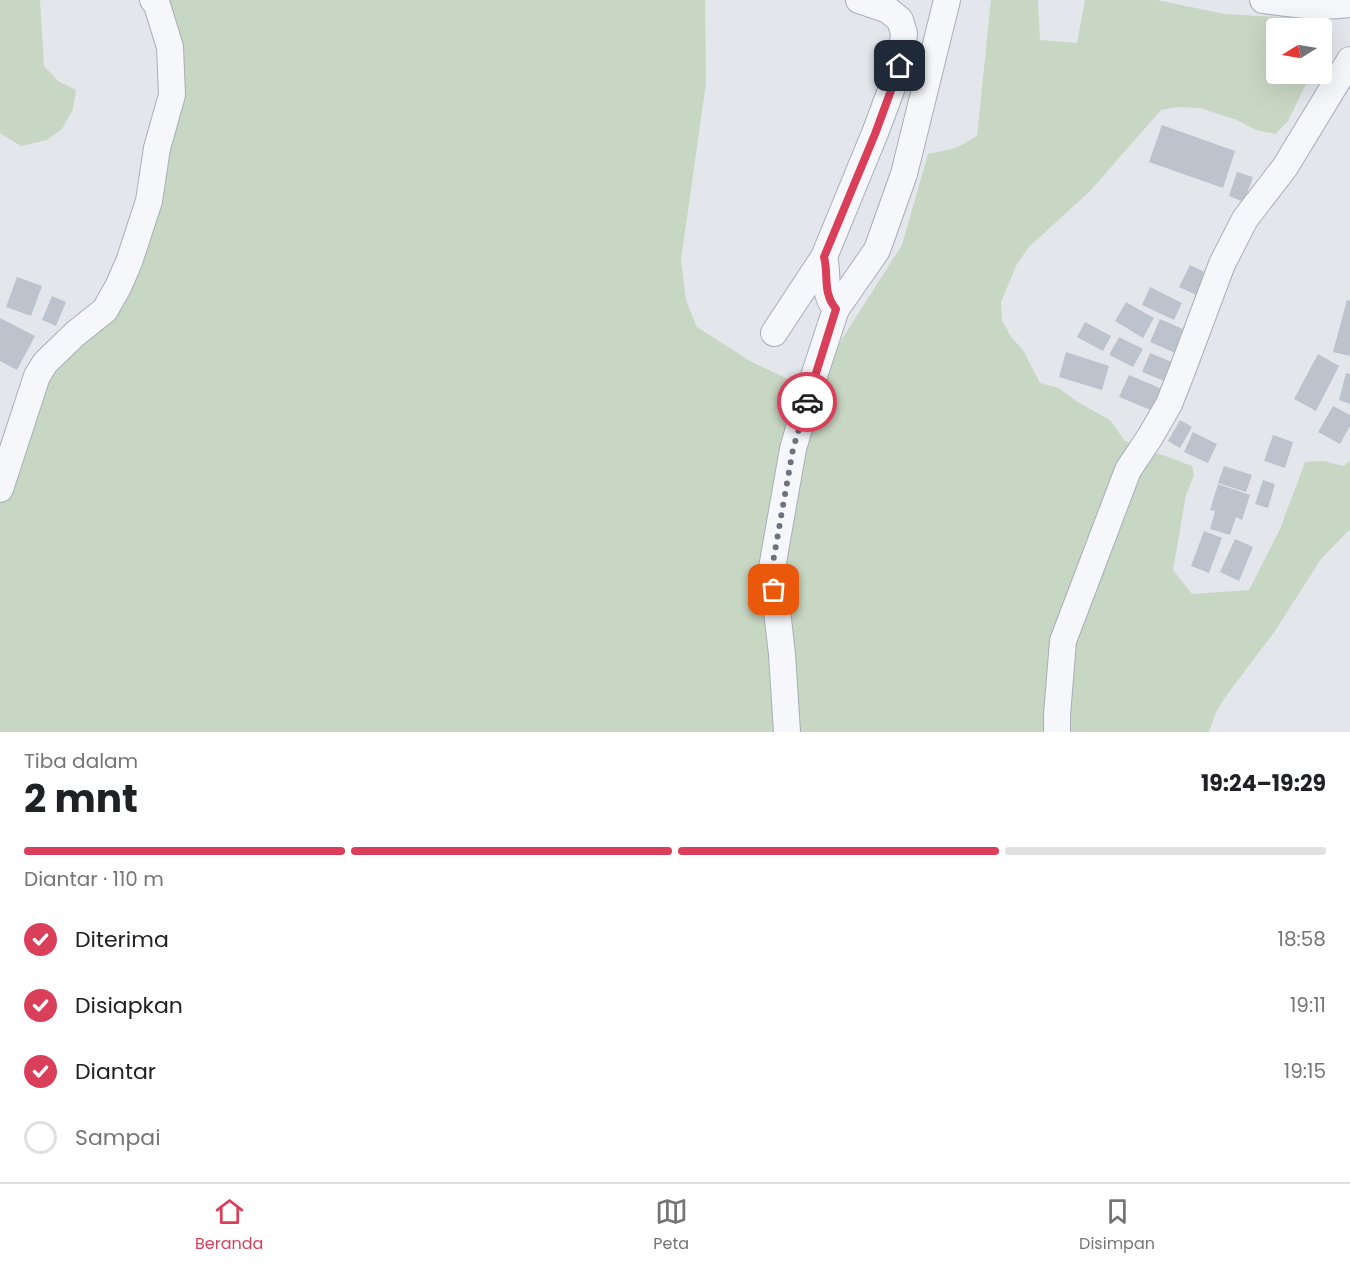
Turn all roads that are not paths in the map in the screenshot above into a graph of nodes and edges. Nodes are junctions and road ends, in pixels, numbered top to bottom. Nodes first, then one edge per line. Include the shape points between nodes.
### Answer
1 (153, 0) edge
2 (859, 0) edge
3 (947, 0) edge
4 (1263, 0) edge
5 (1350, 4) edge
6 (1350, 60) edge
7 (824, 257) junction
8 (836, 309) junction
9 (774, 333) dead end
10 (0, 489) edge
11 (787, 732) edge
12 (1058, 732) edge

1 - 10 street via 170,47 172,95 157,148 149,201 129,262 105,310 45,363 37,376
2 - 7 street via 888,10 900,20 904,33 900,66
3 - 8 street via 904,174 877,250
4 - 5 street via 1305,6
6 - 12 street via 1285,167 1245,219 1222,264 1169,404 1128,470 1063,641
7 - 8 street via 828,295
7 - 9 street
8 - 11 street via 793,449 772,568

